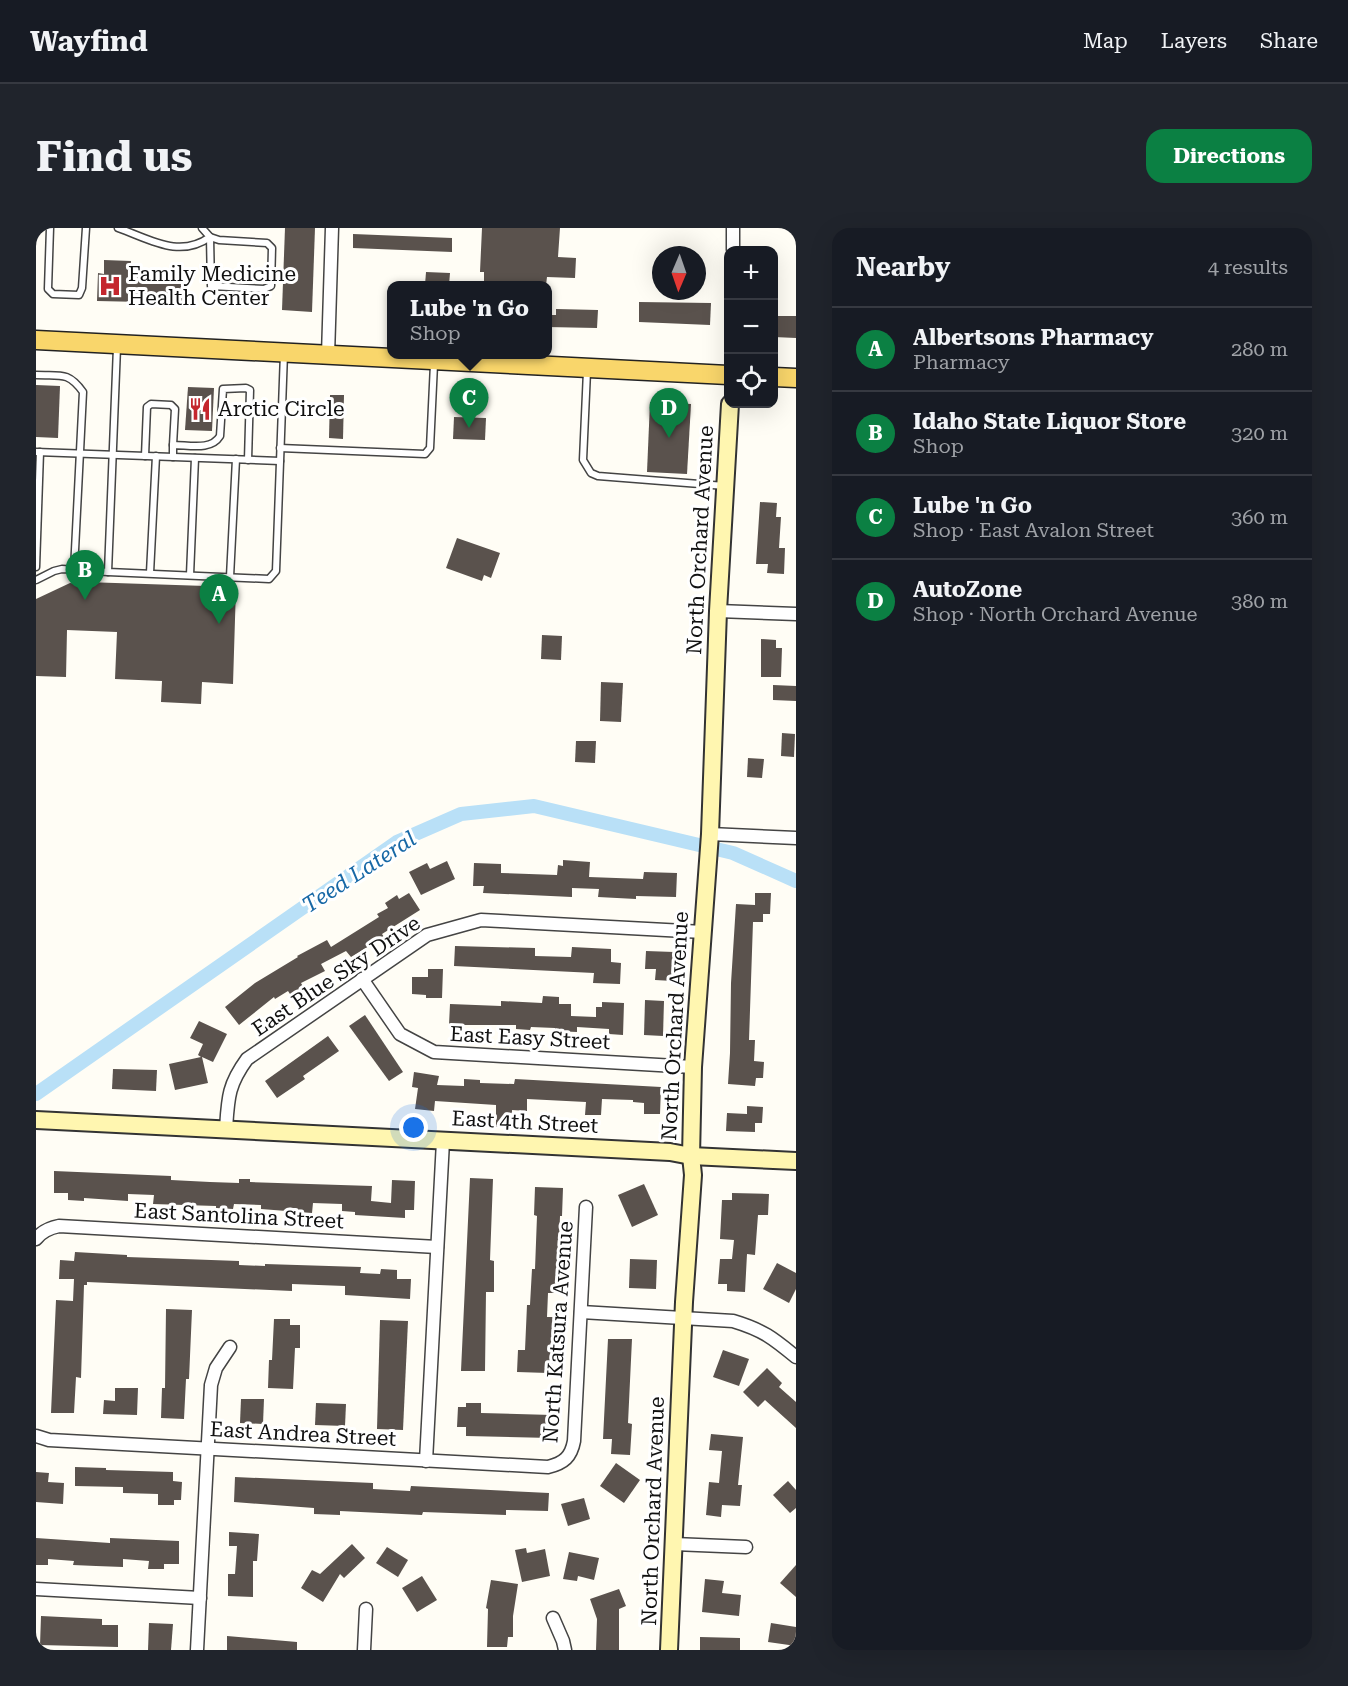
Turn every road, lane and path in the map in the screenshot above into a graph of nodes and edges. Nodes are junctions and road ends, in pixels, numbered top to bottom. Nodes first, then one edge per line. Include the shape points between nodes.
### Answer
1 (50, 228) edge
2 (86, 228) edge
3 (118, 228) edge
4 (202, 228) edge
5 (332, 228) edge
6 (733, 228) edge
7 (210, 237) junction
8 (733, 246) edge
9 (36, 340) edge
10 (117, 344) junction
11 (284, 352) junction
12 (328, 354) junction
13 (387, 357) edge
14 (417, 359) edge
15 (435, 360) junction
16 (588, 368) junction
17 (36, 375) edge
18 (724, 375) edge
19 (778, 377) edge
20 (796, 378) edge
21 (730, 408) edge
22 (173, 445) junction
23 (280, 448) junction
24 (38, 452) edge
25 (78, 453) junction
26 (113, 455) junction
27 (145, 456) junction
28 (156, 456) junction
29 (173, 457) junction
30 (195, 458) junction
31 (236, 459) junction
32 (248, 460) junction
33 (280, 461) junction
34 (725, 486) junction
35 (36, 567) edge
36 (74, 570) junction
37 (108, 572) junction
38 (150, 573) junction
39 (190, 575) junction
40 (230, 577) junction
41 (36, 580) edge
42 (718, 611) junction
43 (796, 614) edge
44 (796, 838) edge
45 (709, 842) junction
46 (703, 932) junction
47 (362, 979) junction
48 (693, 1067) junction
49 (36, 1120) edge
50 (226, 1129) junction
51 (443, 1141) junction
52 (691, 1156) junction
53 (796, 1161) edge
54 (586, 1207) dead end
55 (38, 1236) edge
56 (437, 1247) junction
57 (581, 1312) junction
58 (683, 1318) junction
59 (230, 1347) dead end
60 (796, 1358) edge
61 (36, 1436) edge
62 (208, 1448) junction
63 (567, 1459) joint
64 (426, 1461) junction
65 (674, 1544) junction
66 (746, 1547) dead end
67 (36, 1589) edge
68 (200, 1598) junction
69 (366, 1609) dead end
70 (553, 1618) dead end
71 (197, 1650) edge
72 (364, 1650) edge
73 (565, 1650) edge
74 (669, 1650) edge

1 - 2 lane via 48,289 53,294 79,295
3 - 7 lane via 163,246 182,248 199,245
4 - 7 lane
5 - 12 street
6 - 8 street
7 - 7 lane via 267,243 272,248 271,286 211,286
9 - 10 main road
10 - 11 main road
10 - 26 lane
11 - 12 main road
11 - 23 lane
12 - 13 main road
14 - 15 main road
15 - 16 main road
15 - 23 lane via 430,448 425,454
16 - 18 main road
16 - 34 lane via 583,460 591,473
17 - 25 lane via 74,380 83,392
19 - 20 main road
21 - 34 street, North Orchard Avenue
22 - 27 lane via 175,409 171,405 151,404 147,407
22 - 29 lane
22 - 32 lane via 209,446 217,442 223,388 246,388 250,390
23 - 33 lane
24 - 25 lane
24 - 35 lane
25 - 26 lane
25 - 36 lane
26 - 27 lane
26 - 37 lane
27 - 28 lane
28 - 29 lane
28 - 38 lane
29 - 30 lane
30 - 31 lane
30 - 39 lane
31 - 32 lane
31 - 40 lane
32 - 33 lane
33 - 40 lane via 276,571 269,579
34 - 42 street, North Orchard Avenue
36 - 37 lane
36 - 41 lane via 54,571
37 - 38 lane
38 - 39 lane
39 - 40 lane
42 - 43 street
42 - 45 street, North Orchard Avenue
44 - 45 street
45 - 46 street, North Orchard Avenue
46 - 47 street, East Blue Sky Drive via 481,920 427,935
46 - 48 street, North Orchard Avenue
47 - 48 street, East Easy Street via 400,1034 434,1052
47 - 50 street, East Blue Sky Drive via 247,1059 234,1077
48 - 52 street, North Orchard Avenue
49 - 50 street, East 4th Street
50 - 51 street, East 4th Street
51 - 52 street, East 4th Street
51 - 56 street
52 - 53 street, East 4th Street
52 - 58 street, North Orchard Avenue
54 - 57 street, North Katsura Avenue
55 - 56 street, East Santolina Street via 59,1226
56 - 64 street
57 - 58 street
57 - 63 street, North Katsura Avenue via 574,1441
58 - 60 street via 733,1321 756,1328
58 - 65 street, North Orchard Avenue
59 - 62 street via 213,1376
61 - 62 street, East Andrea Street via 49,1440
62 - 64 street, East Andrea Street
62 - 68 street
63 - 64 street, East Andrea Street via 548,1467
65 - 66 street
65 - 74 street, North Orchard Avenue
67 - 68 street
68 - 71 street
69 - 72 street
70 - 73 street

